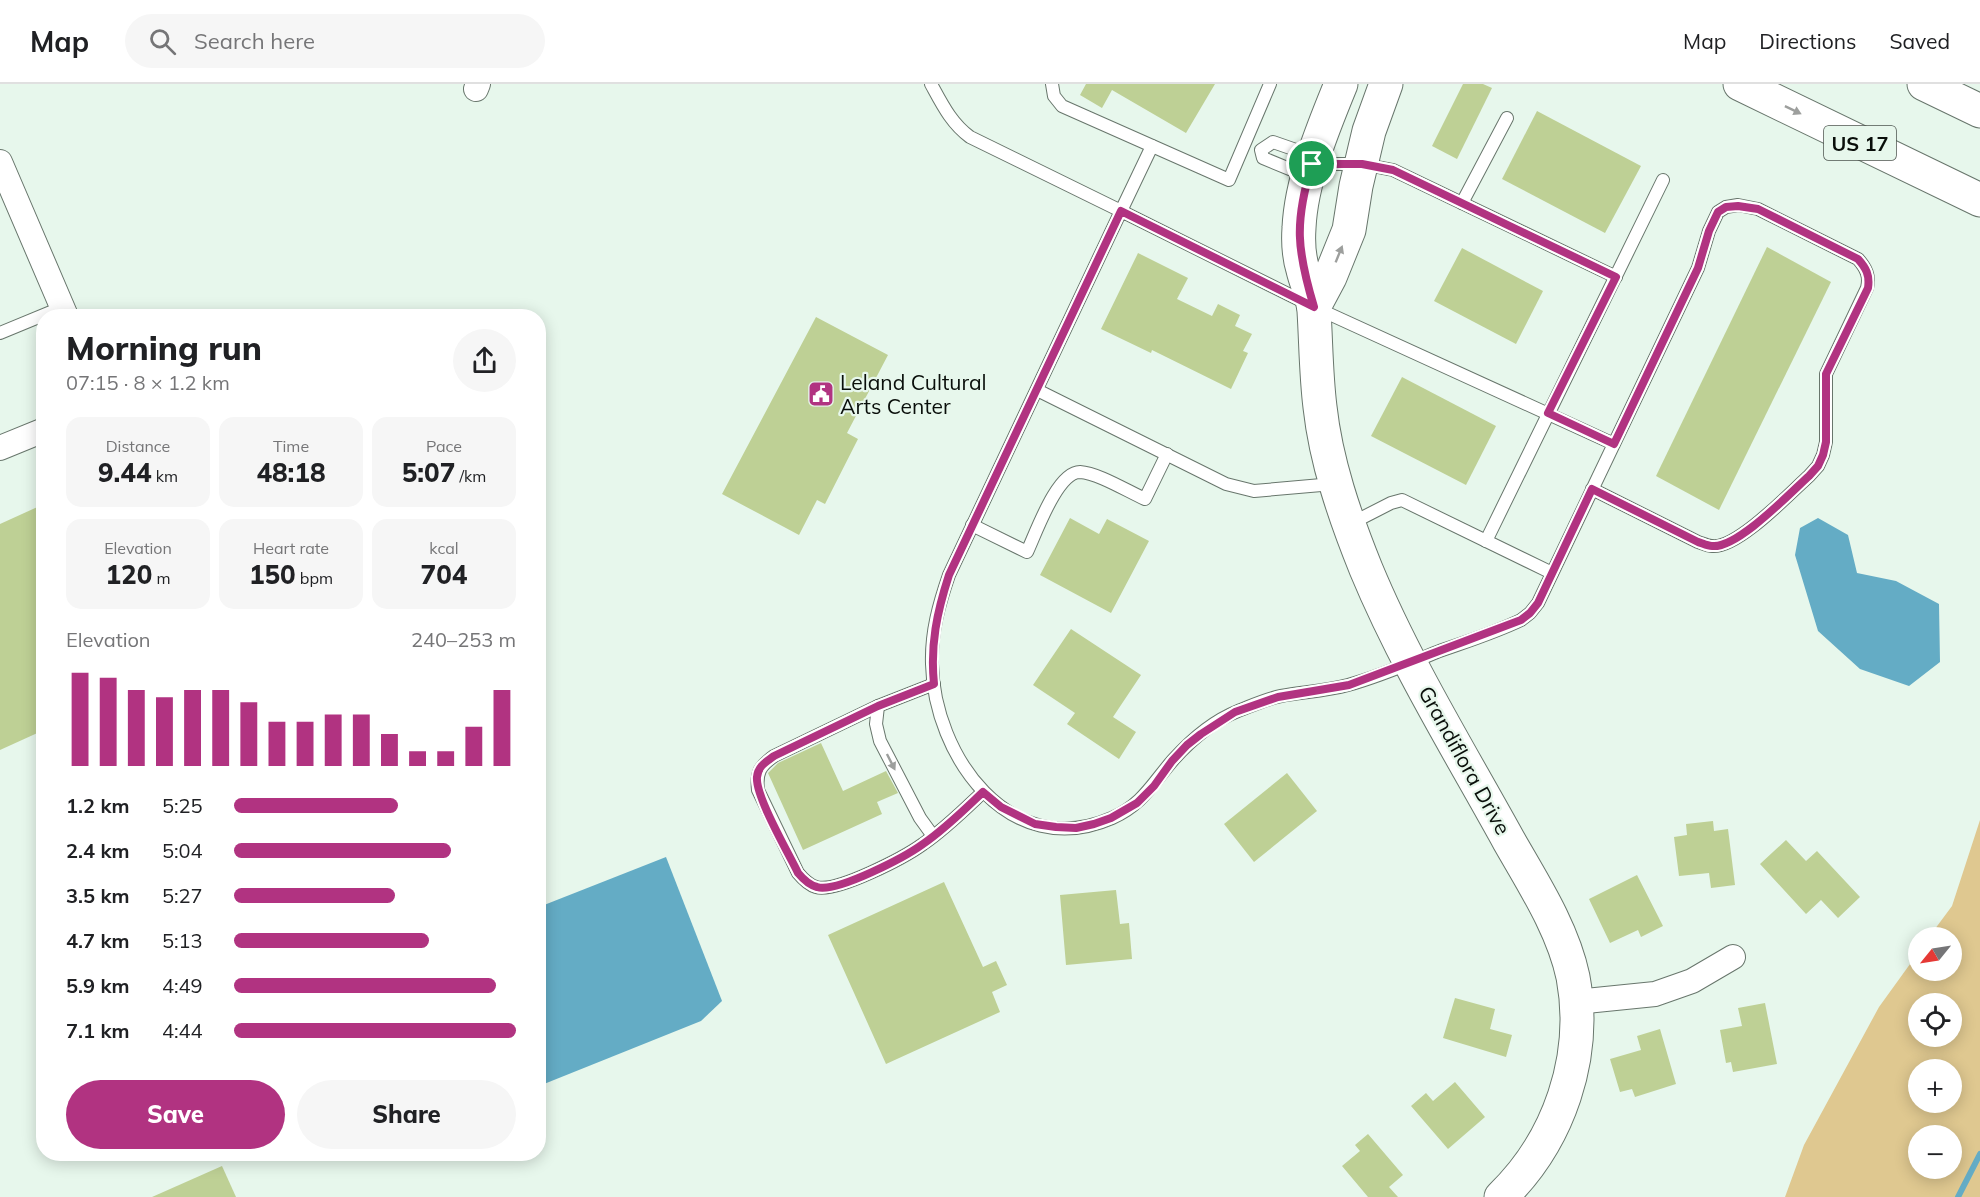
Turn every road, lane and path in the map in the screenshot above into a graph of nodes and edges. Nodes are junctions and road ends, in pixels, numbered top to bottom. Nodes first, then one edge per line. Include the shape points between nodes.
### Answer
1 (931, 84) edge
2 (1052, 84) edge
3 (1270, 84) edge
4 (1341, 84) edge
5 (1386, 84) edge
6 (1740, 84) edge
7 (1924, 84) edge
8 (1980, 111) edge
9 (1507, 118) dead end
10 (1245, 143) junction
11 (1152, 146) junction
12 (1261, 150) junction
13 (0, 162) edge
14 (1312, 164) junction
15 (1362, 164) junction
16 (1663, 180) dead end
17 (1980, 200) edge
18 (1462, 203) junction
19 (1121, 211) junction
20 (1616, 277) junction
21 (1314, 307) junction
22 (63, 309) edge
23 (36, 321) edge
24 (0, 333) edge
25 (1037, 390) junction
26 (1548, 413) junction
27 (36, 433) edge
28 (1614, 444) junction
29 (0, 448) edge
30 (1167, 454) junction
31 (1336, 484) junction
32 (1592, 489) junction
33 (1349, 524) junction
34 (972, 525) junction
35 (1486, 541) junction
36 (1552, 573) junction
37 (1411, 662) junction
38 (934, 684) junction
39 (878, 706) junction
40 (983, 792) junction
41 (933, 836) junction
42 (1733, 957) dead end
43 (1576, 1002) junction
44 (1500, 1197) edge

1 - 19 lane via 958,128
2 - 11 lane via 1054,96 1062,106
3 - 10 lane
4 - 14 main road, Grandiflora Drive
5 - 15 main road, Grandiflora Drive
6 -> 17 main road, US 17
7 - 8 main road
9 - 18 lane
10 - 11 lane via 1229,180
10 - 12 lane
11 - 19 lane
12 - 14 lane via 1273,142 1296,150
12 - 14 lane via 1263,158 1292,170
13 - 22 street
14 - 15 lane
14 - 21 main road, Grandiflora Drive via 1302,204 1299,246
15 - 18 lane via 1393,170
21 -> 15 main road, Grandiflora Drive via 1349,230
16 - 20 lane
18 - 20 lane
19 - 21 lane
19 - 25 lane
20 - 26 lane
21 - 26 lane
21 - 31 main road, Grandiflora Drive via 1320,410
23 - 24 lane
25 - 30 lane
25 - 34 lane
26 - 28 lane
26 - 35 lane
27 - 29 street
28 - 32 lane
28 - 32 lane via 1698,268 1718,212 1738,206 1758,209 1858,259 1865,267 1868,288 1826,374 1826,442 1818,466 1743,534 1723,545 1698,542
30 - 31 lane via 1241,489
30 - 34 lane via 1145,499 1092,475 1070,475 1057,489 1028,552
31 - 33 main road, Grandiflora Drive
32 - 36 lane
33 - 35 lane via 1402,500
33 - 37 main road, Grandiflora Drive via 1381,603
34 - 38 lane via 937,612 932,647
35 - 36 lane
36 - 37 lane via 1538,603 1521,620
37 - 40 lane via 1349,685 1278,697 1235,712 1187,745 1137,803 1094,824 1076,828 1035,824 1001,807
37 - 43 main road, Grandiflora Drive via 1548,913 1563,944
38 - 39 lane
38 - 40 lane via 949,739
39 -> 41 lane via 876,724 880,741 920,819
39 - 41 lane via 774,756 762,765 758,790 798,873 817,887 846,884
40 - 41 lane
42 - 43 street via 1692,981 1655,994
43 - 44 main road, Grandiflora Drive via 1571,1072 1562,1105 1530,1163

